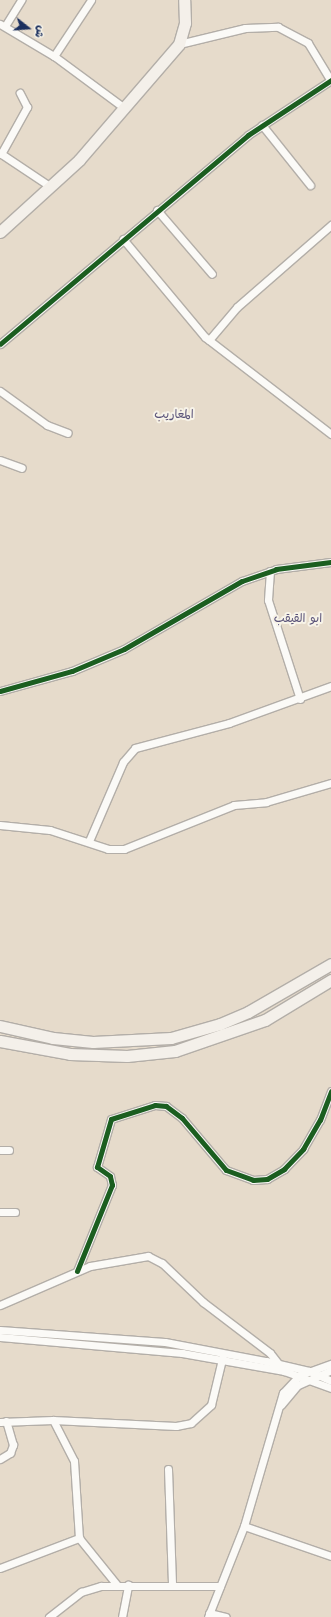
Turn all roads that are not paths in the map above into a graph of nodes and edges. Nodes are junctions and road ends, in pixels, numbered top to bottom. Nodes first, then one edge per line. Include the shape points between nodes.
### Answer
1 (21, 0) edge
2 (91, 0) edge
3 (184, 0) edge
4 (3, 25) edge
5 (179, 44) junction
6 (54, 56) junction
7 (331, 80) edge
8 (20, 94) dead end
9 (123, 107) junction
10 (262, 125) junction
11 (0, 154) edge
12 (310, 185) dead end
13 (51, 187) junction
14 (157, 210) junction
15 (331, 225) edge
16 (0, 232) edge
17 (123, 238) junction
18 (212, 274) dead end
19 (209, 340) junction
20 (0, 344) edge
21 (0, 390) edge
22 (68, 433) dead end
23 (331, 434) edge
24 (0, 460) edge
25 (22, 468) dead end
26 (331, 562) edge
27 (270, 571) junction
28 (331, 686) edge
29 (0, 691) edge
30 (300, 699) junction
31 (331, 782) edge
32 (0, 825) edge
33 (89, 841) junction
34 (331, 964) edge
35 (331, 980) edge
36 (0, 1026) edge
37 (0, 1041) edge
38 (331, 1091) edge
39 (0, 1150) edge
40 (9, 1150) dead end
41 (0, 1212) edge
42 (15, 1212) dead end
43 (77, 1271) junction
44 (0, 1305) edge
45 (0, 1330) edge
46 (0, 1337) edge
47 (223, 1356) junction
48 (280, 1364) junction
49 (331, 1364) edge
50 (331, 1370) edge
51 (284, 1371) junction
52 (309, 1371) junction
53 (300, 1375) junction
54 (319, 1375) junction
55 (309, 1379) junction
56 (331, 1381) edge
57 (331, 1388) edge
58 (278, 1410) junction
59 (53, 1420) junction
60 (3, 1422) edge
61 (0, 1459) edge
62 (168, 1468) dead end
63 (244, 1526) junction
64 (79, 1538) junction
65 (331, 1556) edge
66 (0, 1568) edge
67 (117, 1585) junction
68 (128, 1585) junction
69 (172, 1585) junction
70 (220, 1586) junction
71 (209, 1615) edge
72 (49, 1617) edge
73 (122, 1617) edge
74 (226, 1617) edge

1 - 4 street
2 - 6 street
3 - 5 main road via 185,23
4 - 6 street
5 - 7 street via 245,28 278,27 308,43
5 - 9 main road
6 - 9 street
7 - 10 street
8 - 11 street via 27,107
9 - 13 main road via 79,160
10 - 12 street
10 - 14 street
11 - 13 street
13 - 16 main road
14 - 17 street
14 - 18 street
15 - 19 street via 237,307
17 - 19 street
17 - 20 street
19 - 23 street
21 - 22 street via 47,425
24 - 25 street
26 - 27 street
27 - 29 street via 216,593 116,653 72,671
27 - 30 street via 268,600
28 - 30 street
30 - 33 street via 229,723 135,748 123,762
31 - 33 street via 266,802 234,805 130,848 108,849
32 - 33 street via 50,830
34 - 36 main road via 241,1015 171,1038 93,1042 53,1038
35 - 37 main road via 265,1020 175,1051 127,1056 70,1054
38 - 43 street via 320,1120 303,1149 284,1169 267,1179 253,1180 226,1170 182,1118 166,1106 155,1106 111,1119 97,1167 110,1176 112,1185
39 - 40 street
41 - 42 street
43 - 44 street
43 - 48 street via 117,1259 142,1256 156,1259 203,1302
45 - 47 street via 119,1337
46 - 47 street
47 - 48 street
47 - 51 street
47 - 59 street via 211,1405 191,1422 170,1426
48 - 51 street
48 - 52 street
49 - 52 street
50 - 54 street
51 - 53 street
52 - 53 street
52 - 54 street
53 - 55 street
53 - 58 street via 286,1388
54 - 55 street
54 - 56 street
55 - 57 street
55 - 58 street via 291,1392
58 - 63 street
59 - 60 street
59 - 64 street via 74,1461
60 - 61 street via 13,1445 10,1453
62 - 69 street
63 - 65 street
63 - 70 street
64 - 66 street
64 - 67 street
67 - 68 street
67 - 72 street via 82,1592
68 - 69 street
68 - 73 street
69 - 70 street
70 - 71 street
71 - 74 street

